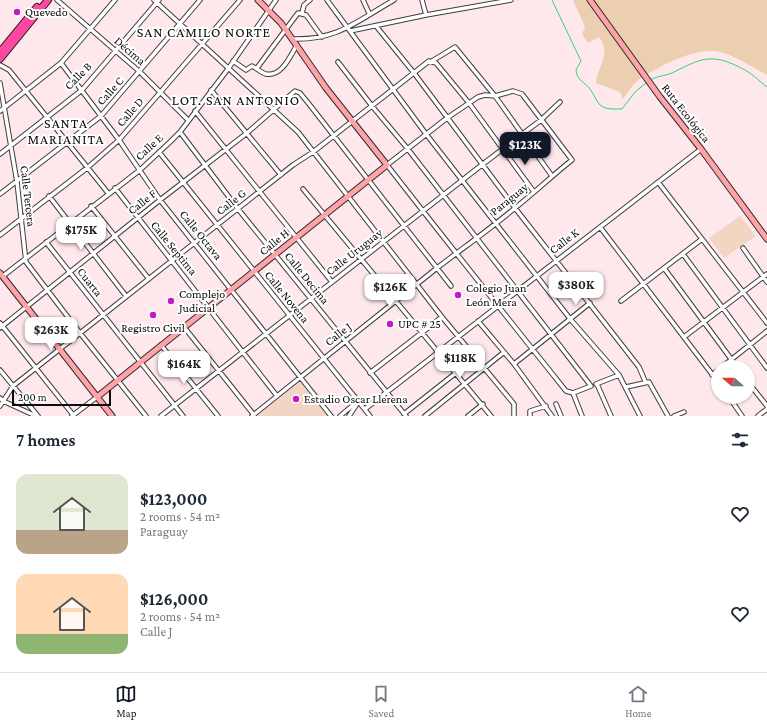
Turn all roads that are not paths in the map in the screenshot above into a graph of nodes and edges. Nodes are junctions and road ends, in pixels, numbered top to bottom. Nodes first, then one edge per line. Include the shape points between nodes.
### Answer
1 (43, 0) edge
2 (48, 0) edge
3 (57, 0) edge
4 (115, 0) edge
5 (200, 0) edge
6 (240, 0) edge
7 (258, 0) edge
8 (276, 0) edge
9 (310, 0) edge
10 (327, 0) edge
11 (363, 0) edge
12 (383, 0) edge
13 (394, 0) edge
14 (422, 0) edge
15 (511, 0) edge
16 (590, 0) edge
17 (157, 1) edge
18 (385, 5) junction
19 (269, 10) junction
20 (302, 13) junction
21 (369, 13) junction
22 (426, 15) junction
23 (181, 24) junction
24 (376, 26) junction
25 (347, 27) junction
26 (90, 29) junction
27 (285, 29) junction
28 (350, 32) junction
29 (322, 37) junction
30 (293, 39) junction
31 (202, 45) junction
32 (297, 45) junction
33 (0, 52) edge
34 (116, 52) junction
35 (0, 59) edge
36 (233, 61) junction
37 (432, 61) junction
38 (338, 62) dead end
39 (61, 63) junction
40 (0, 65) edge
41 (256, 68) junction
42 (228, 69) junction
43 (140, 72) junction
44 (414, 73) junction
45 (0, 83) edge
46 (394, 89) junction
47 (82, 90) junction
48 (211, 90) junction
49 (26, 91) junction
50 (160, 93) junction
51 (494, 96) junction
52 (560, 102) dead end
53 (469, 103) junction
54 (372, 106) junction
55 (4, 108) junction
56 (274, 110) junction
57 (0, 111) edge
58 (194, 111) junction
59 (101, 116) junction
60 (47, 117) junction
61 (447, 118) junction
62 (188, 120) junction
63 (541, 120) junction
64 (352, 121) junction
65 (180, 132) junction
66 (247, 133) junction
67 (426, 134) junction
68 (522, 135) junction
69 (332, 136) junction
70 (119, 140) junction
71 (67, 143) junction
72 (11, 146) junction
73 (407, 148) junction
74 (226, 149) junction
75 (503, 149) junction
76 (702, 149) junction
77 (159, 152) junction
78 (313, 152) junction
79 (0, 154) edge
80 (572, 160) joint
81 (483, 164) junction
82 (387, 165) junction
83 (205, 166) junction
84 (87, 168) junction
85 (140, 170) junction
86 (281, 176) junction
87 (552, 176) junction
88 (368, 180) junction
89 (462, 180) junction
90 (17, 182) junction
91 (658, 182) junction
92 (183, 183) junction
93 (115, 188) junction
94 (303, 189) dead end
95 (534, 192) junction
96 (108, 193) junction
97 (259, 193) junction
98 (0, 194) edge
99 (443, 194) junction
100 (49, 196) junction
101 (348, 196) junction
102 (160, 200) junction
103 (91, 206) junction
104 (515, 208) junction
105 (238, 209) junction
106 (423, 211) junction
107 (324, 215) junction
108 (137, 218) junction
109 (20, 219) junction
110 (70, 223) junction
111 (496, 223) junction
112 (218, 225) junction
113 (404, 226) junction
114 (600, 227) junction
115 (0, 235) edge
116 (114, 236) junction
117 (296, 238) junction
118 (477, 238) junction
119 (702, 239) junction
120 (767, 239) edge
121 (384, 241) junction
122 (46, 242) junction
123 (194, 243) junction
124 (743, 248) dead end
125 (456, 253) junction
126 (93, 254) junction
127 (275, 254) junction
128 (683, 254) junction
129 (26, 258) junction
130 (360, 260) junction
131 (557, 260) junction
132 (172, 261) junction
133 (437, 268) junction
134 (664, 268) junction
135 (0, 270) edge
136 (254, 271) junction
137 (70, 272) junction
138 (767, 274) edge
139 (1, 275) edge
140 (537, 276) junction
141 (763, 277) junction
142 (149, 279) junction
143 (332, 282) junction
144 (767, 282) edge
145 (418, 284) junction
146 (643, 284) junction
147 (451, 286) dead end
148 (231, 289) junction
149 (47, 290) junction
150 (518, 290) junction
151 (744, 293) junction
152 (126, 296) junction
153 (311, 298) junction
154 (621, 301) dead end
155 (395, 302) junction
156 (590, 303) junction
157 (26, 306) junction
158 (498, 306) junction
159 (208, 308) junction
160 (724, 308) junction
161 (104, 315) junction
162 (290, 315) junction
163 (442, 317) junction
164 (571, 320) junction
165 (478, 321) junction
166 (703, 323) junction
167 (767, 323) edge
168 (1, 326) edge
169 (184, 327) junction
170 (767, 331) edge
171 (421, 332) junction
172 (80, 333) junction
173 (266, 334) junction
174 (552, 335) junction
175 (459, 336) junction
176 (684, 338) junction
177 (345, 342) junction
178 (162, 345) junction
179 (750, 346) junction
180 (60, 350) junction
181 (533, 350) junction
182 (243, 352) junction
183 (438, 353) junction
184 (503, 353) junction
185 (476, 357) junction
186 (324, 358) junction
187 (732, 360) joint
188 (140, 362) junction
189 (514, 364) junction
190 (36, 368) junction
191 (485, 368) junction
192 (767, 368) edge
193 (0, 370) edge
194 (218, 371) junction
195 (370, 373) junction
196 (456, 373) junction
197 (711, 374) edge
198 (619, 375) junction
199 (301, 376) junction
200 (118, 380) junction
201 (645, 381) junction
202 (466, 384) junction
203 (597, 384) junction
204 (13, 386) junction
205 (591, 386) junction
206 (626, 387) junction
207 (196, 388) junction
208 (755, 392) edge
209 (387, 393) junction
210 (573, 393) junction
211 (97, 396) junction
212 (277, 396) junction
213 (1, 399) edge
214 (358, 401) junction
215 (483, 404) junction
216 (556, 404) dead end
217 (733, 404) edge
218 (174, 405) junction
219 (0, 406) edge
220 (546, 406) junction
221 (767, 408) edge
222 (365, 409) junction
223 (684, 412) dead end
224 (253, 415) edge
225 (405, 415) edge
226 (37, 416) edge
227 (73, 416) edge
228 (112, 416) edge
229 (146, 416) edge
230 (161, 416) edge
231 (183, 416) edge
232 (218, 416) edge
233 (331, 416) edge
234 (340, 416) edge
235 (349, 416) edge
236 (370, 416) edge
237 (425, 416) edge
238 (468, 416) edge
239 (491, 416) edge
240 (514, 416) edge
241 (530, 416) edge
242 (552, 416) edge
243 (561, 416) edge
244 (582, 416) edge
245 (611, 416) edge
246 (640, 416) edge
247 (668, 416) edge
248 (674, 416) edge
249 (742, 416) edge
250 (758, 416) edge

1 - 33 highway
2 - 35 highway
3 - 26 street, Décima
4 - 26 street
5 - 23 street, Calle C
6 - 31 street, Calle D
7 - 19 street
8 - 19 street, Calle E
9 - 20 street via 304,5
10 - 25 street
11 - 21 street
12 - 18 street
13 - 18 street
14 - 22 street
15 - 22 street
16 - 76 street, Ruta Ecológica via 660,97
17 - 23 street
17 - 34 street, Calle B
18 - 21 street
19 - 27 street
19 - 36 street, Calle E
20 - 27 street via 297,14
20 - 29 street
21 - 25 street
22 - 24 street
23 - 31 street
23 - 43 street, Calle C
24 - 28 street
24 - 44 street
25 - 28 street
25 - 29 street
26 - 34 street, Décima
26 - 39 street
27 - 30 street
27 - 41 street
28 - 46 street
29 - 30 street
30 - 32 street
31 - 42 street
31 - 50 street, Calle D
32 - 41 street via 280,70 265,74
32 - 64 street
34 - 43 street, Décima
34 - 47 street, Calle B
36 - 41 street via 246,70 252,66
36 - 42 street, Calle E
37 - 44 street, Calle G
37 - 51 street, Calle G via 455,47
37 - 53 street
38 - 54 street
39 - 47 street, Calle Octava
39 - 49 street
40 - 49 street via 9,70
42 - 48 street, Calle E
42 - 56 street
43 - 50 street, Décima
43 - 59 street, Calle C
44 - 46 street, Calle G
44 - 61 street
45 - 55 street, Calle Tercera
46 - 54 street, Calle G
46 - 67 street
47 - 59 street, Calle Octava
47 - 60 street, Calle B
48 - 58 street, Calle E
48 - 66 street
49 - 55 street
49 - 60 street
50 - 62 street, Décima
50 - 70 street, Calle D
51 - 53 street, Calle H via 485,95
51 - 63 street, Calle H via 513,91 522,94
51 - 68 street
52 - 63 street, Calle Uruguay
53 - 61 street, Calle H
53 - 75 street
54 - 64 street, Calle G
54 - 73 street
55 - 57 street
55 - 72 street, Calle Tercera
56 - 66 street, Calle F
56 - 69 street, Calle F via 295,91 300,93
56 - 78 street via 298,132
58 - 62 street, Calle E
58 - 74 street
59 - 70 street, Calle Octava
59 - 71 street, Calle C
60 - 71 street
60 - 72 street, Calle B
61 - 67 street, Calle H
61 - 81 street
62 - 65 street, Calle E
63 - 68 street, Calle Uruguay
63 - 80 street, Calle H
64 - 69 street, Calle G
64 - 82 street
65 - 77 street, Calle E
65 - 83 street, Calle Decima
66 - 74 street, Calle F
66 - 86 street
67 - 73 street, Calle H
67 - 89 street
68 - 75 street, Calle Uruguay
68 - 87 street
69 - 78 street, Calle G
69 - 88 street
70 - 84 street, Calle D
70 - 85 street, Calle Octava
71 - 84 street
71 - 90 street, Calle C
72 - 79 street, Calle B
72 - 90 street, Calle Tercera
73 - 82 street, Calle H
73 - 99 street
74 - 83 street, Calle F
74 - 97 street
75 - 81 street, Calle Uruguay
75 - 95 street
76 - 91 street, Calle K
76 - 120 street, Ruta Ecológica
77 - 85 street, Calle E
77 - 92 street, Calle Novena
78 - 86 street, Calle G
78 - 101 street
80 - 87 street, Paraguay
81 - 89 street, Calle Uruguay
81 - 104 street
82 - 88 street, Calle H
82 - 106 street
83 - 92 street, Calle F
83 - 105 street, Calle Decima
84 - 96 street
84 - 100 street, Calle D
85 - 93 street, Calle E
85 - 102 street, Calle Octava
86 - 97 street, Calle G
87 - 95 street, Paraguay
88 - 101 street, Calle H
88 - 113 street
89 - 99 street, Calle Uruguay
89 - 111 street
90 - 98 street, Calle C
90 - 109 street, Calle Tercera
91 - 114 street, Calle K
91 - 119 street
92 - 102 street, Calle F
92 - 112 street, Calle Novena
93 - 96 street, Calle E
93 - 108 street, Calle Septima
94 - 107 street
95 - 104 street, Paraguay
96 - 103 street, Calle E
97 - 105 street, Calle G
97 - 117 street
99 - 106 street, Calle Uruguay
99 - 118 street
100 - 109 street, Calle D
100 - 110 street
101 - 107 street, Calle H
101 - 121 street
102 - 108 street, Calle F
102 - 123 street, Calle Octava
103 - 110 street, Calle E
103 - 116 street
104 - 111 street, Paraguay
104 - 131 street
105 - 112 street, Calle G
105 - 127 street, Calle Decima
106 - 113 street, Calle Uruguay
106 - 125 street
107 - 117 street, Calle H
107 - 130 street
108 - 116 street, Calle F
108 - 132 street, Calle Septima
109 - 115 street, Calle D
109 - 129 street, Calle Tercera
110 - 122 street, Calle E
110 - 126 street
111 - 118 street, Paraguay
111 - 140 street
112 - 123 street, Calle G
112 - 136 street, Calle Novena
113 - 121 street, Calle Uruguay
113 - 133 street
114 - 131 street, Calle K
114 - 146 street
116 - 126 street, Calle F
116 - 142 street
117 - 127 street, Calle H
117 - 143 street
118 - 125 street, Paraguay
118 - 150 street
119 - 128 street
119 - 151 street
121 - 130 street, Calle Uruguay
121 - 145 street
122 - 129 street, Calle E
122 - 137 street, Cuarta
123 - 132 street, Calle G
123 - 148 street, Calle Octava
124 - 141 street
125 - 133 street, Calle J
125 - 158 street
126 - 137 street, Calle F
126 - 152 street
127 - 136 street, Calle H
127 - 153 street, Calle Decima
128 - 134 street
128 - 160 street
129 - 139 street, Calle E
129 - 149 street, Calle Tercera via 26,262
130 - 143 street, Calle Uruguay
130 - 155 street
131 - 140 street, Calle K
131 - 156 street
132 - 142 street, Calle G
132 - 159 street, Calle Septima
133 - 145 street, Calle J
133 - 147 street
134 - 146 street
134 - 166 street
135 - 139 street
136 - 148 street, Calle H
136 - 162 street, Calle Novena
137 - 149 street, Calle F
137 - 161 street, Cuarta
138 - 141 street
139 - 157 street
140 - 150 street, Calle K
140 - 164 street
141 - 144 street
141 - 151 street
142 - 152 street, Calle G
143 - 153 street, Calle Uruguay
145 - 155 street, Calle J
145 - 163 street
146 - 154 street
146 - 176 street
148 - 159 street, Calle H
148 - 173 street, Calle Octava
149 - 157 street, Calle F
149 - 172 street, Calle Tercera
150 - 158 street, Calle K
150 - 174 street
151 - 160 street
151 - 167 street
152 - 161 street, Calle G
153 - 162 street, Calle Uruguay
153 - 177 street, Calle Decima
155 - 171 street
155 - 177 street, Calle J
156 - 164 street
156 - 201 street via 639,367
157 - 168 street, Calle F
157 - 180 street
158 - 165 street, Calle K
158 - 181 street
159 - 169 street, Calle H
159 - 182 street, Calle Septima
160 - 166 street
160 - 179 street
161 - 172 street, Calle G
161 - 188 street, Cuarta
162 - 173 street, Calle Uruguay
162 - 186 street, Calle Novena
163 - 171 street
163 - 175 street
164 - 174 street
164 - 198 street
165 - 175 street, Calle K
165 - 184 street
166 - 176 street
166 - 187 street
168 - 190 street
169 - 178 street, Calle H
169 - 194 street
170 - 179 street
171 - 183 street
171 - 195 street
172 - 180 street, Calle G
172 - 200 street, Calle Tercera
173 - 182 street, Calle Uruguay
173 - 199 street, Calle Octava
174 - 181 street
174 - 205 street
175 - 183 street, Calle K
175 - 185 street
176 - 197 street
177 - 186 street, Calle J
177 - 195 street, Calle Decima
178 - 188 street, Calle H
178 - 207 street
179 - 187 street
179 - 192 street
180 - 190 street, Calle G
180 - 211 street
181 - 189 street
181 - 210 street via 566,391
182 - 194 street, Calle Uruguay
182 - 212 street, Calle Septima
183 - 196 street
183 - 209 street, Calle K
184 - 189 street
184 - 191 street
185 - 191 street
185 - 196 street
186 - 199 street, Calle J
186 - 214 street, Calle Novena
188 - 200 street, Calle H
188 - 218 street, Cuarta
189 - 220 street
190 - 204 street, Calle G
190 - 227 street
191 - 202 street
191 - 240 street via 514,404
193 - 204 street
194 - 207 street, Calle Uruguay
194 - 224 street
195 - 209 street, Calle Decima
196 - 202 street
196 - 225 street
198 - 203 street
198 - 206 street
199 - 212 street, Calle J
199 - 233 street, Calle Octava
200 - 211 street, Calle H
200 - 229 street, Calle Tercera
201 - 206 street
201 - 247 street via 651,384
202 - 215 street
202 - 237 street
203 - 205 street
203 - 245 street
204 - 213 street, Calle G
204 - 226 street
205 - 210 street
206 - 246 street
207 - 218 street, Calle Uruguay
207 - 232 street
208 - 221 street
209 - 222 street, Calle K
209 - 225 street, Calle Decima
210 - 244 street
211 - 227 street, Calle H
211 - 228 street
212 - 224 street, Calle J
213 - 219 street, Calle G
213 - 226 street
214 - 222 street, Calle Novena
214 - 234 street
214 - 235 street
215 - 238 street
215 - 239 street
216 - 243 street
217 - 249 street
218 - 230 street, Calle Uruguay
218 - 231 street, Cuarta
220 - 241 street via 530,411
220 - 242 street
221 - 250 street
222 - 236 street, Calle Novena
223 - 248 street

